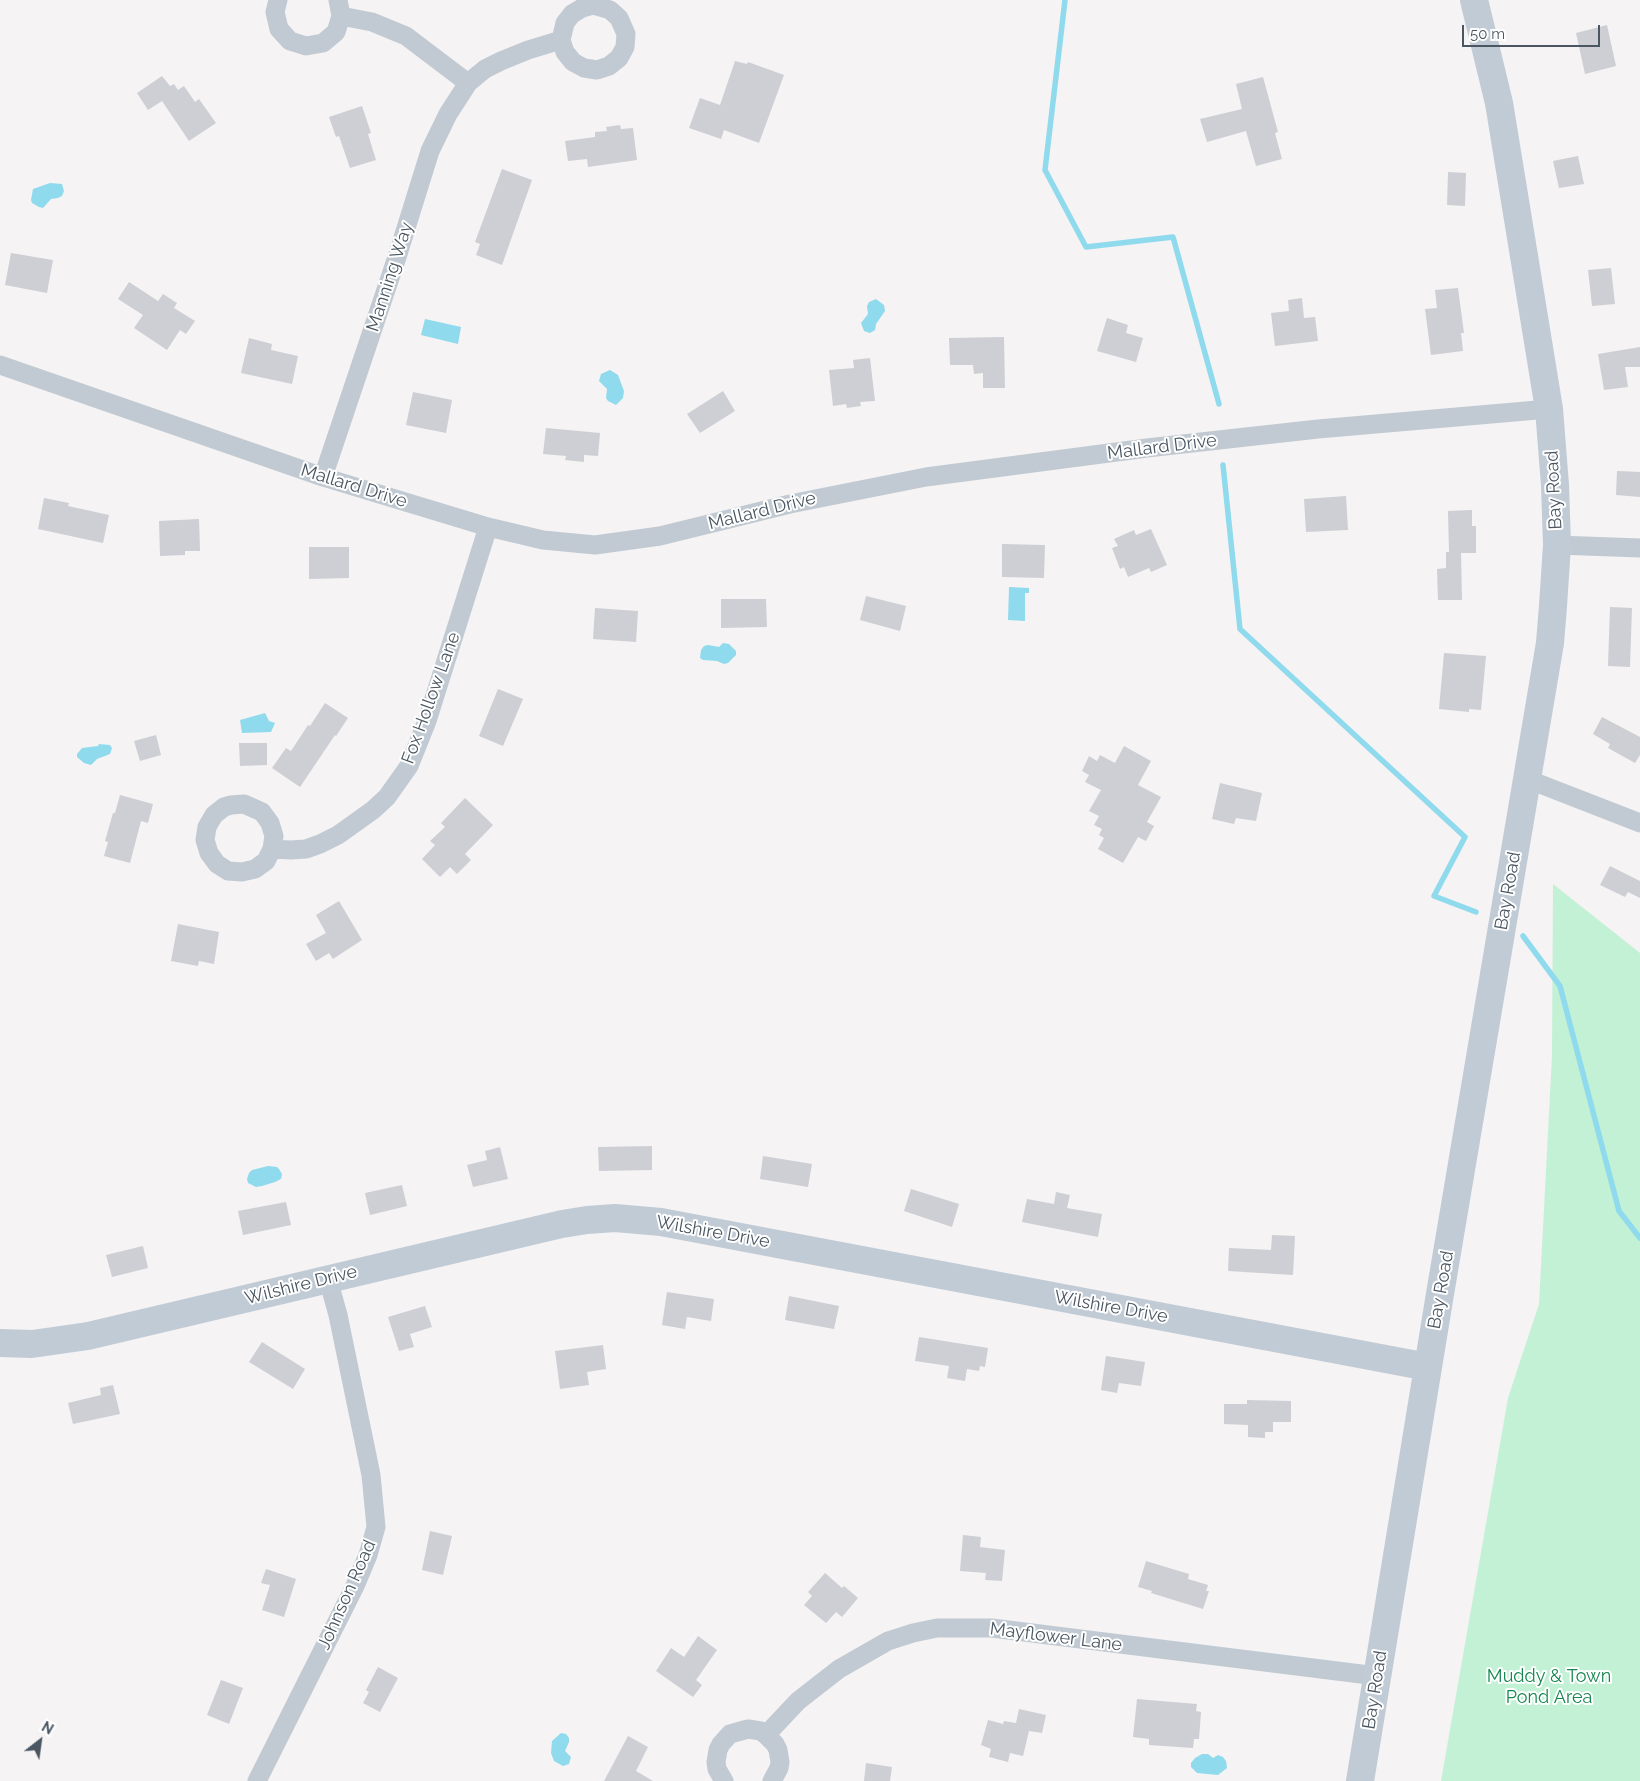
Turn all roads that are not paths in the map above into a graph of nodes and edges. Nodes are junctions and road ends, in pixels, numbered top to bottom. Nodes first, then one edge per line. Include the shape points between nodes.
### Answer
1 (278, 0) edge
2 (1474, 0) edge
3 (340, 8) edge
4 (561, 40) dead end
5 (468, 83) junction
6 (0, 365) edge
7 (1549, 409) junction
8 (323, 477) junction
9 (488, 527) junction
10 (1556, 544) junction
11 (1640, 548) edge
12 (1527, 779) junction
13 (1640, 823) edge
14 (272, 849) dead end
15 (328, 1279) junction
16 (0, 1343) edge
17 (1428, 1367) junction
18 (1377, 1676) junction
19 (766, 1735) junction
20 (257, 1781) edge
21 (724, 1781) edge
22 (772, 1781) edge
23 (1360, 1781) edge

1 - 3 street via 275,12 279,29 286,38 301,46 328,40 336,32
2 - 7 main road, Bay Road via 1498,103
3 - 5 street via 406,36
4 - 5 street, Manning Way via 500,61
5 - 8 street, Manning Way via 430,150
6 - 8 street, Mallard Drive
7 - 9 street, Mallard Drive via 1318,429 926,477 790,504 660,536 595,545 543,540
7 - 10 main road, Bay Road
8 - 9 street, Mallard Drive
9 - 14 street, Fox Hollow Lane via 427,721 409,766 387,797 350,827 306,849
10 - 11 street
10 - 12 main road, Bay Road via 1550,643
12 - 13 street
12 - 17 main road, Bay Road
15 - 16 main road, Wilshire Drive via 88,1336 32,1344
15 - 17 main road, Wilshire Drive via 571,1222 615,1218 661,1222
15 - 20 street, Johnson Road via 371,1475 376,1527 355,1586
17 - 18 main road, Bay Road
18 - 19 street, Mayflower Lane via 992,1628 937,1628 888,1641 840,1669 798,1701
18 - 23 main road, Bay Road
19 - 21 street via 748,1729 736,1731 725,1739 718,1750 716,1762
19 - 22 street via 775,1744 779,1756 779,1768

